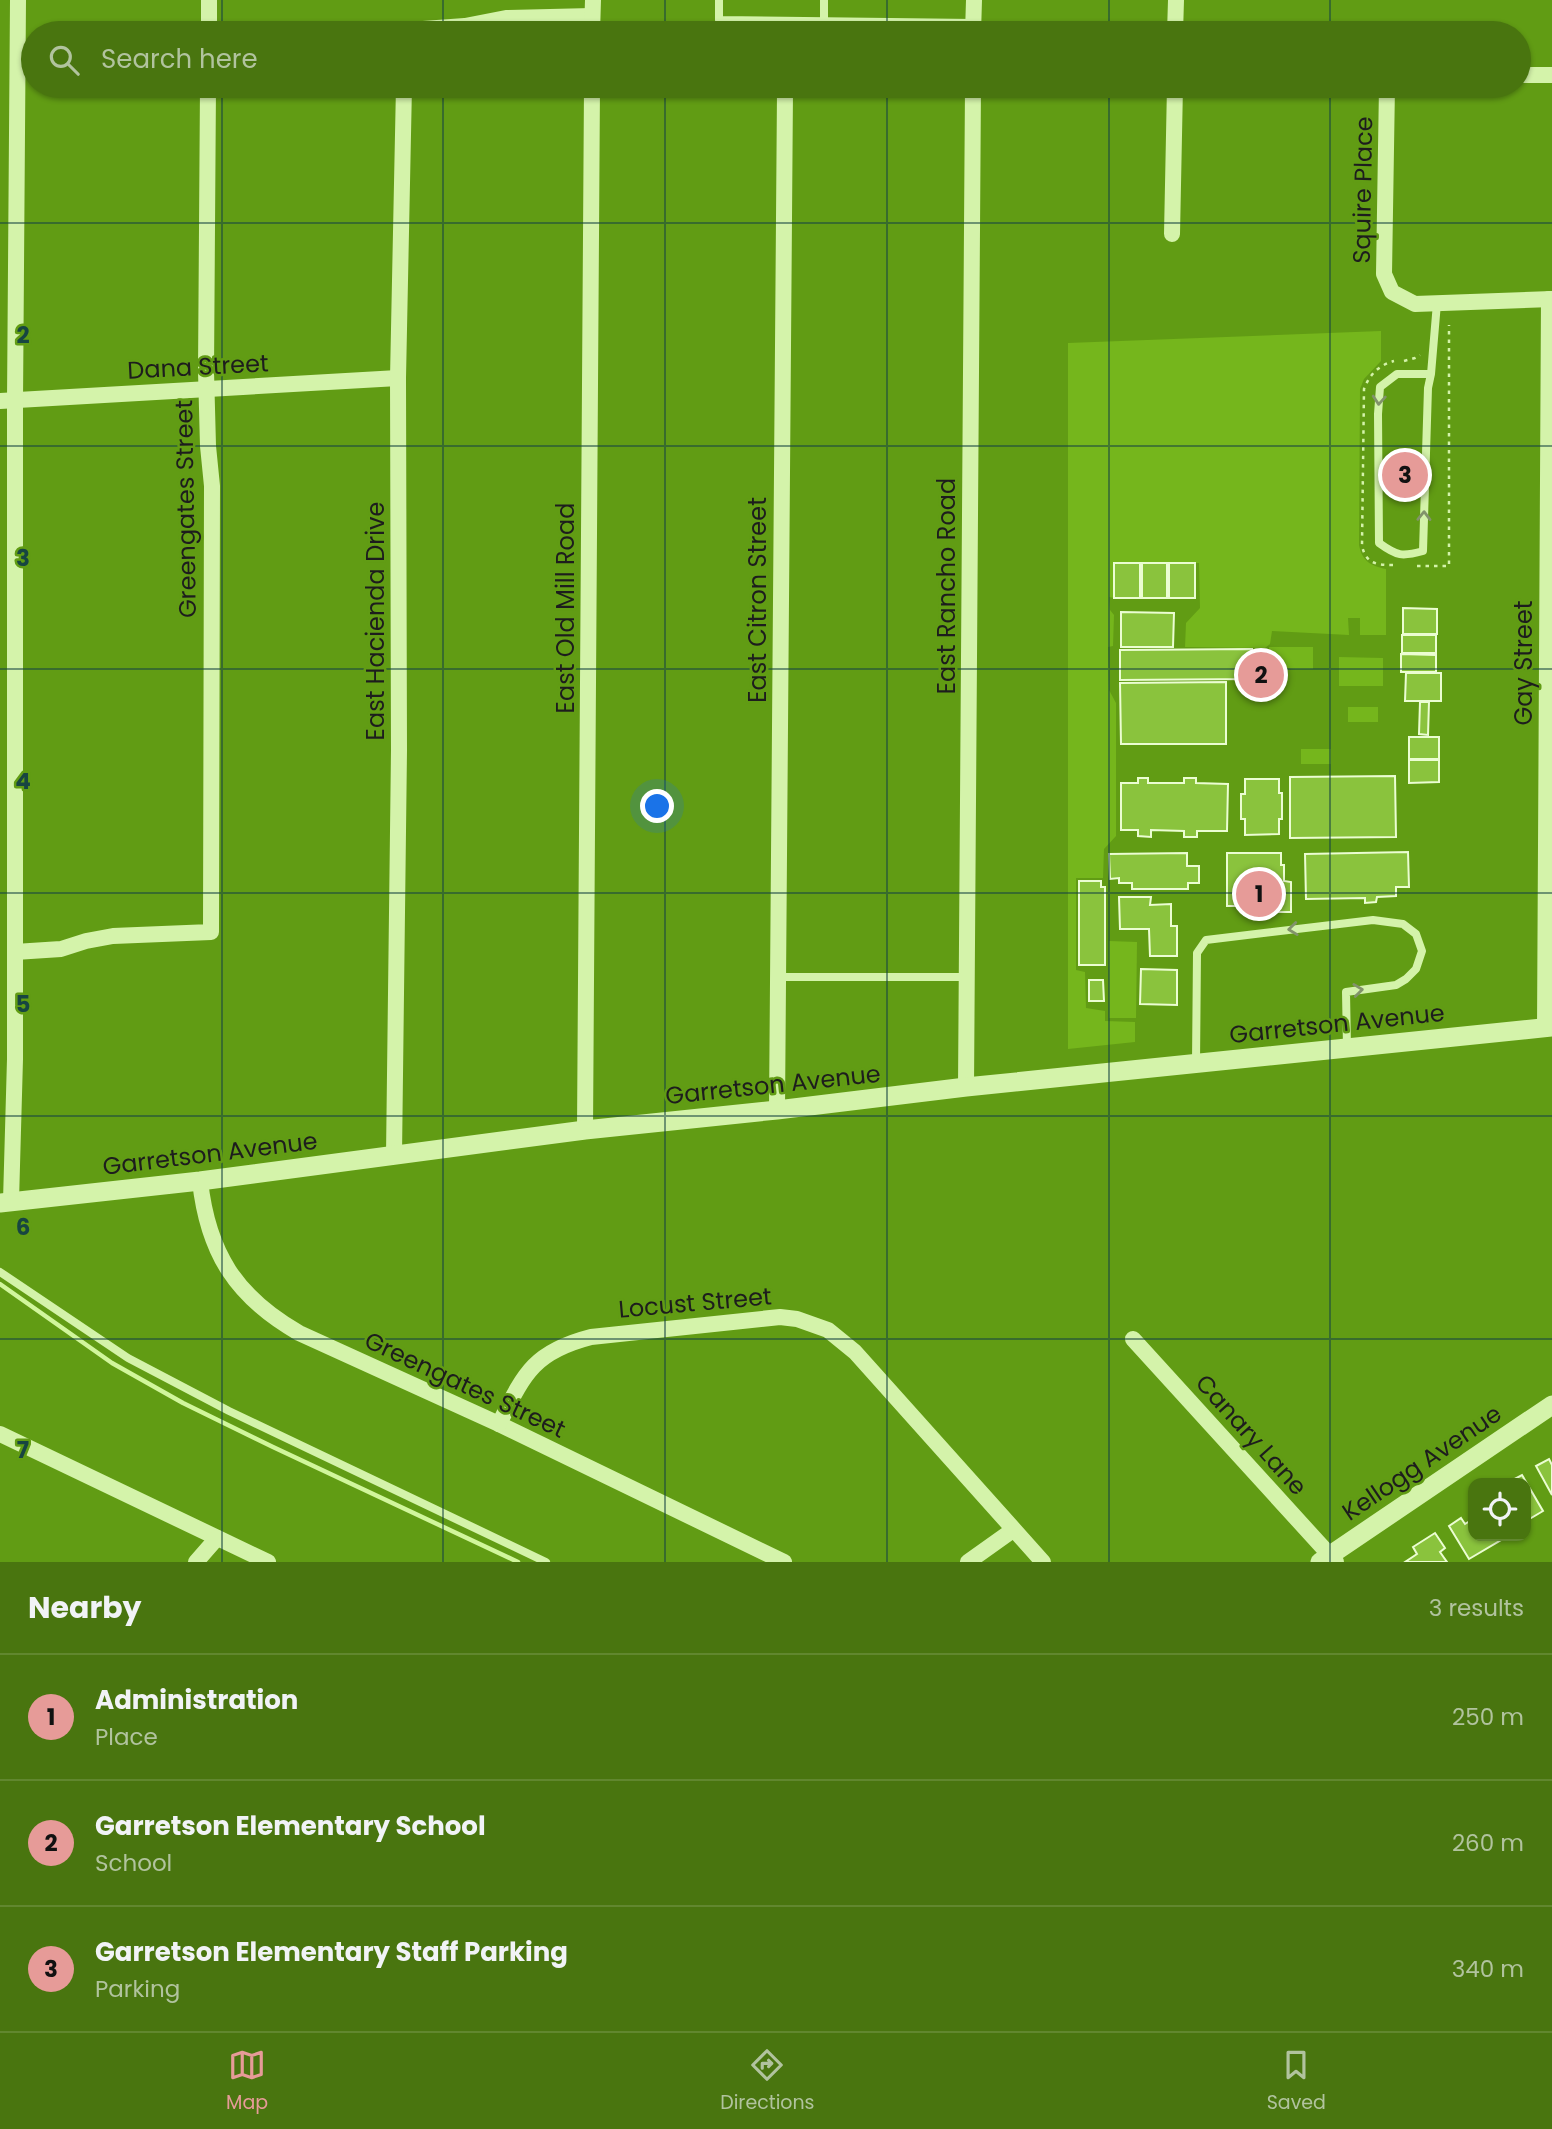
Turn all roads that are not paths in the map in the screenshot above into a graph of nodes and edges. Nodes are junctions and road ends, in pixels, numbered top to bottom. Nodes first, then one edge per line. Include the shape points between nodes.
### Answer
1 (18, 0) edge
2 (209, 0) edge
3 (719, 0) edge
4 (824, 0) edge
5 (974, 0) edge
6 (1176, 0) edge
7 (593, 8) edge
8 (209, 21) edge
9 (491, 21) edge
10 (824, 21) joint
11 (974, 21) edge
12 (1175, 21) edge
13 (1531, 75) edge
14 (1552, 75) edge
15 (208, 98) edge
16 (404, 98) edge
17 (592, 98) edge
18 (786, 98) edge
19 (973, 98) edge
20 (1175, 98) edge
21 (1387, 98) edge
22 (1172, 234) dead end
23 (1551, 299) edge
24 (1437, 303) junction
25 (1431, 374) junction
26 (398, 378) junction
27 (206, 389) junction
28 (8, 400) edge
29 (15, 952) junction
30 (778, 977) junction
31 (967, 977) junction
32 (1549, 1028) edge
33 (1347, 1047) junction
34 (8, 1060) edge
35 (1196, 1063) junction
36 (966, 1087) junction
37 (777, 1110) junction
38 (585, 1130) junction
39 (394, 1156) junction
40 (200, 1181) junction
41 (6, 1202) edge
42 (0, 1272) edge
43 (1133, 1339) dead end
44 (1552, 1405) edge
45 (499, 1424) junction
46 (0, 1434) edge
47 (1013, 1530) junction
48 (217, 1538) junction
49 (1329, 1560) edge
50 (196, 1562) edge
51 (268, 1562) edge
52 (546, 1562) edge
53 (784, 1562) edge
54 (968, 1562) edge
55 (1043, 1562) edge

1 - 28 street
2 - 8 street
3 - 10 lane via 719,20
4 - 10 lane
5 - 11 street
6 - 12 street
7 - 9 street
13 - 14 street
15 - 27 street, Greengates Street
16 - 26 street, East Hacienda Drive
17 - 38 street, East Old Mill Road
18 - 30 street, East Citron Street
19 - 31 street, East Rancho Road
20 - 22 street
21 - 24 street, Squire Place via 1384,274 1392,292 1415,304
23 - 24 street
23 - 32 street, Gay Street
24 - 25 lane
25 -> 25 lane via 1397,374 1380,387 1379,543 1396,555 1423,551
26 - 27 street, Dana Street
26 - 39 street, East Hacienda Drive
27 - 28 street, Dana Street
27 - 29 street, Greengates Street via 212,486 211,932 113,936 61,949
28 - 29 street
29 - 34 street
30 - 31 lane
30 - 37 street, East Citron Street
31 - 36 street, East Rancho Road
32 - 33 street, Garretson Avenue
33 - 35 street, Garretson Avenue
33 -> 35 lane via 1346,992 1396,985 1416,968 1422,951 1416,934 1403,924 1373,920 1206,940 1196,953
34 - 41 street
35 - 36 street, Garretson Avenue
36 - 37 street, Garretson Avenue
37 - 38 street, Garretson Avenue
38 - 39 street, Garretson Avenue
39 - 40 street, Garretson Avenue
40 - 41 street, Garretson Avenue
40 - 45 street, Greengates Street via 215,1245 225,1266 256,1304 299,1333
42 - 52 lane via 128,1358
43 - 49 street, Canary Lane
44 - 49 street, Kellogg Avenue
45 - 47 street, Locust Street via 523,1378 538,1361 571,1342 760,1318 797,1319 828,1330 855,1352
45 - 53 street, Greengates Street
46 - 48 street
47 - 54 street
47 - 55 street, Locust Street
48 - 50 street
48 - 51 street

